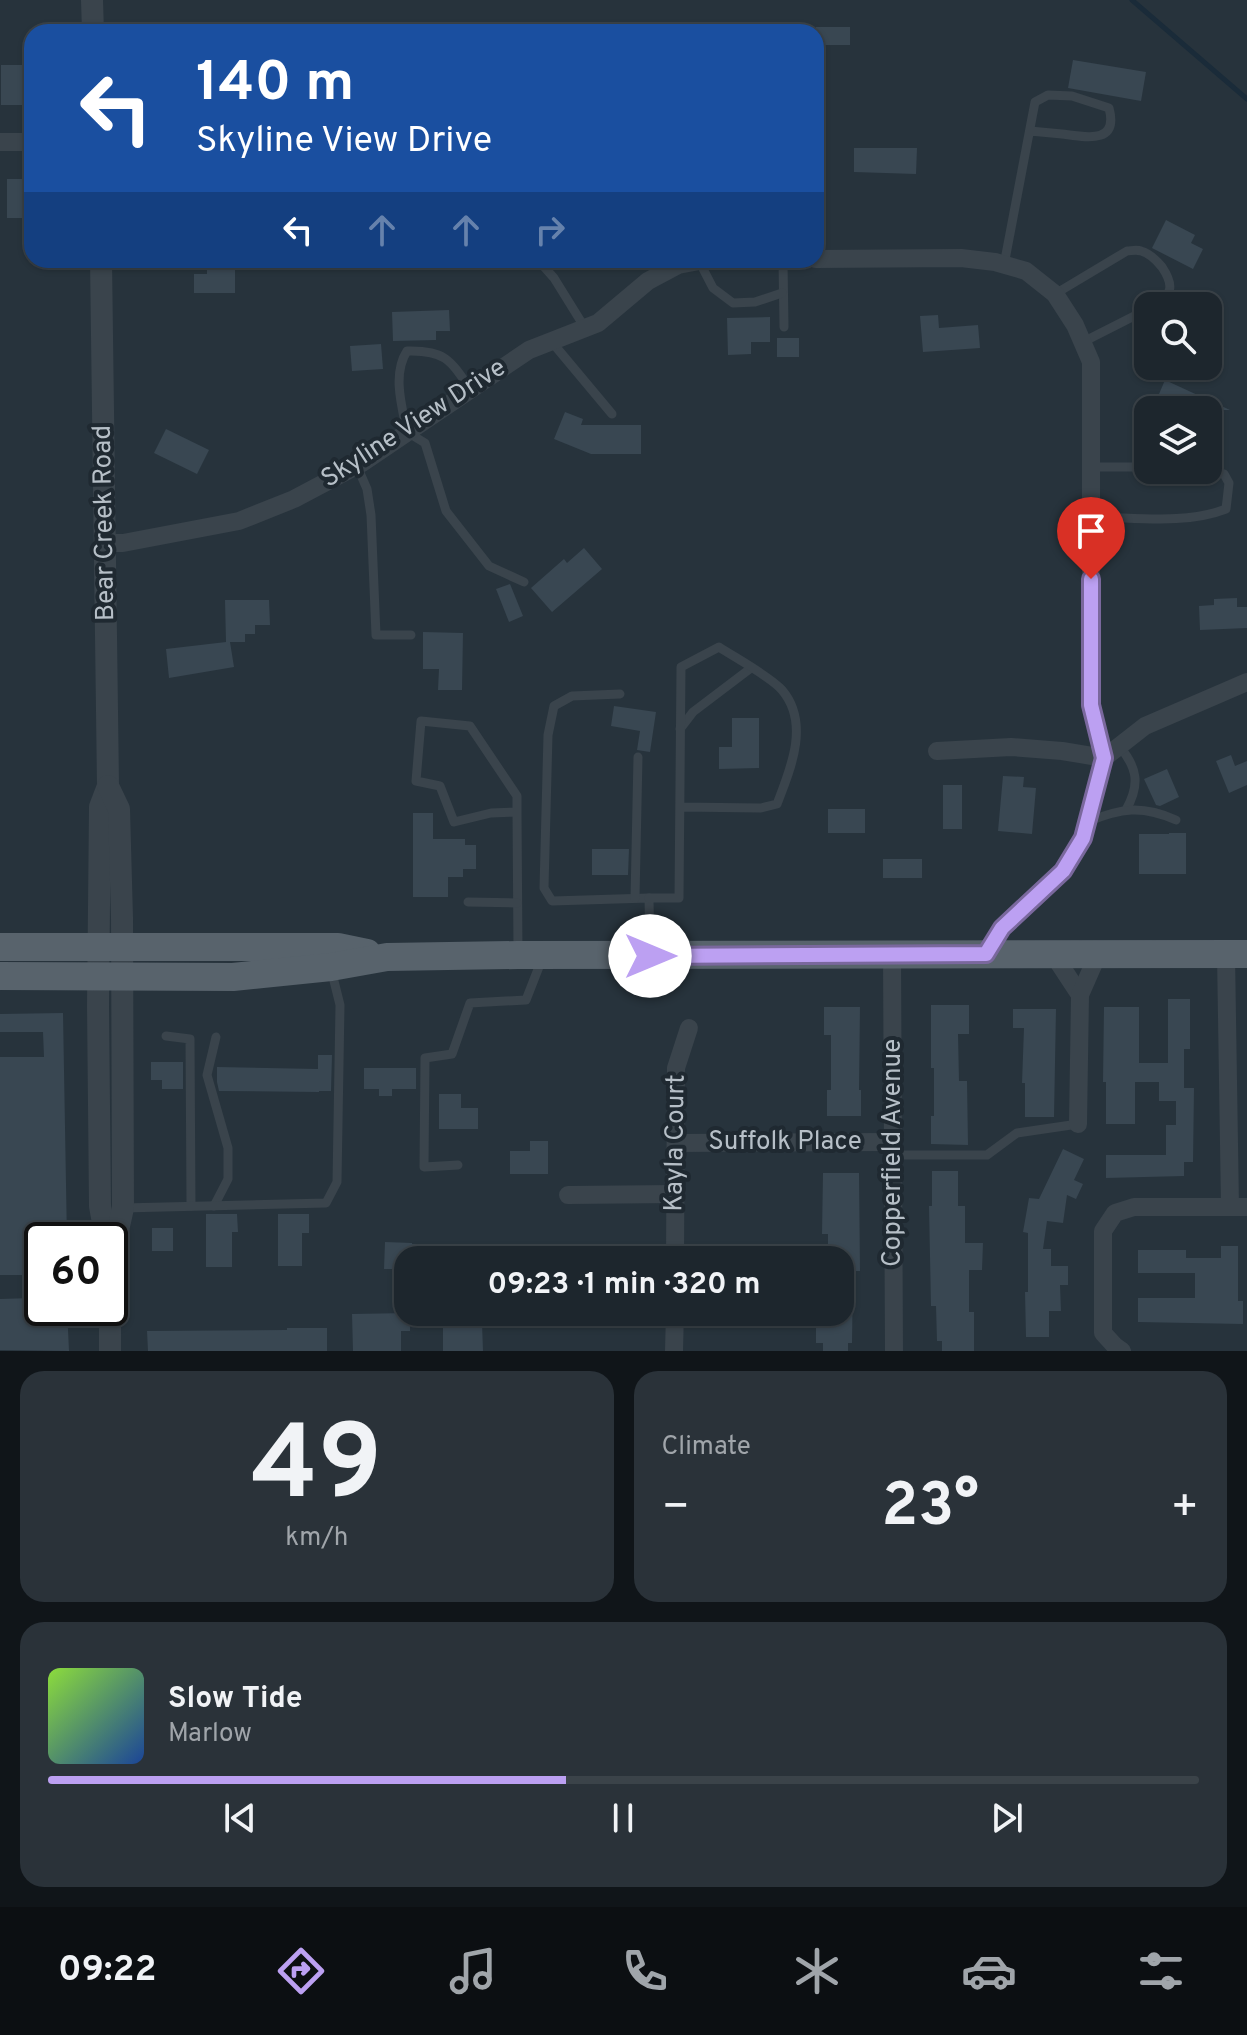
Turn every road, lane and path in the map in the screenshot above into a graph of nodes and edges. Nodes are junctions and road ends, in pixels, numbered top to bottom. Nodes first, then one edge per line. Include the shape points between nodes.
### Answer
1 (92, 0) edge
2 (93, 24) edge
3 (1030, 131) junction
4 (0, 142) edge
5 (24, 142) edge
6 (824, 259) edge
7 (1004, 265) junction
8 (101, 268) edge
9 (545, 268) edge
10 (672, 268) edge
11 (705, 268) edge
12 (783, 268) edge
13 (1169, 292) edge
14 (782, 293) junction
15 (1055, 294) junction
16 (1134, 316) edge
17 (784, 327) dead end
18 (585, 328) junction
19 (551, 341) junction
20 (1083, 342) junction
21 (470, 389) junction
22 (612, 414) dead end
23 (407, 432) junction
24 (357, 466) junction
25 (1091, 467) junction
26 (1134, 467) edge
27 (1222, 474) edge
28 (1091, 517) junction
29 (105, 543) junction
30 (524, 582) dead end
31 (411, 635) dead end
32 (751, 668) junction
33 (1247, 682) edge
34 (620, 694) dead end
35 (680, 729) junction
36 (937, 751) dead end
37 (1112, 752) junction
38 (638, 757) dead end
39 (680, 807) junction
40 (1126, 810) junction
41 (517, 812) junction
42 (1176, 820) dead end
43 (1087, 822) junction
44 (635, 898) junction
45 (649, 898) junction
46 (468, 902) dead end
47 (517, 903) junction
48 (0, 947) edge
49 (110, 947) junction
50 (892, 954) junction
51 (986, 954) junction
52 (1053, 954) junction
53 (1098, 954) junction
54 (1237, 954) edge
55 (530, 955) junction
56 (650, 956) junction
57 (387, 957) junction
58 (331, 967) junction
59 (0, 976) edge
60 (110, 976) junction
61 (1080, 995) junction
62 (689, 1028) dead end
63 (166, 1036) dead end
64 (216, 1037) dead end
65 (1078, 1124) joint
66 (677, 1143) junction
67 (893, 1149) junction
68 (458, 1165) dead end
69 (675, 1194) junction
70 (568, 1195) dead end
71 (191, 1206) junction
72 (214, 1206) junction
73 (1238, 1207) edge
74 (123, 1208) junction
75 (103, 1222) edge
76 (120, 1222) edge
77 (675, 1246) edge
78 (110, 1326) edge
79 (675, 1326) edge
80 (110, 1351) edge
81 (674, 1351) edge
82 (894, 1351) edge
83 (1122, 1351) edge

1 - 2 street
3 - 3 lane via 1035,102 1048,95 1072,96 1109,108 1112,118 1101,136
3 - 7 lane
4 - 5 street
6 - 7 street via 961,258
7 - 15 street via 1026,271
8 - 29 street, Bear Creek Road
9 - 18 lane
10 - 18 street, Skyline View Drive
11 - 14 lane via 713,288 733,303
12 - 14 lane
13 - 15 lane via 1170,279 1140,250 1127,251
14 - 17 lane
15 - 20 street
16 - 20 lane
18 - 19 street, Skyline View Drive
19 - 21 street, Skyline View Drive
19 - 22 lane
20 - 25 street via 1091,362
21 - 23 street, Skyline View Drive
21 - 23 lane via 454,364 430,350 407,351 401,360 399,394
23 - 24 street, Skyline View Drive
23 - 30 lane via 425,443 446,511 463,533 489,566
24 - 29 street, Skyline View Drive via 239,521
24 - 31 lane via 371,515 376,635
25 - 26 lane
25 - 28 street
27 - 28 lane via 1229,483 1226,509 1211,515
28 - 37 street via 1091,705
29 - 49 street, Bear Creek Road via 108,786 100,807
32 - 35 lane via 693,712
32 - 35 lane via 719,647 681,667
32 - 39 lane via 780,688 794,710 797,737 777,804
33 - 37 street via 1145,726
34 - 44 lane via 572,696 554,706 548,735 544,888 552,901
35 - 39 lane
36 - 37 street via 1011,747
37 - 40 lane via 1128,756 1135,776 1135,794
37 - 43 street
38 - 44 lane
39 - 45 lane via 679,898
40 - 42 lane
40 - 43 lane
41 - 41 lane via 517,796 470,726 421,721 416,781 440,786 454,822
41 - 47 lane
43 - 51 street via 1063,871 1002,928
44 - 45 lane
45 - 56 lane
46 - 47 lane
47 - 55 lane
48 - 49 main road
49 - 57 main road via 338,947
49 - 60 street, Bear Creek Road
50 - 51 main road
50 - 56 main road
50 - 67 street, Copperfield Avenue
51 - 52 main road
52 - 53 main road
52 - 61 street
53 - 54 main road
53 - 61 street
54 - 73 street
55 - 56 main road
55 - 57 main road
55 - 68 lane via 526,1000 470,1003 452,1054 425,1058 424,1167
57 - 58 main road
58 - 60 main road via 233,977
58 - 72 lane via 340,1005 337,1182 326,1203
59 - 60 main road
60 - 74 street, Bear Creek Road
60 - 75 street, Bear Creek Road
61 - 65 street
62 - 66 street, Kayla Court via 676,1068
63 - 71 lane via 190,1039
64 - 72 lane via 207,1075 228,1148 228,1179
65 - 67 lane, Suffolk Place via 1017,1133 987,1155
66 - 67 street, Suffolk Place
66 - 69 street, Kayla Court
67 - 82 street, Copperfield Avenue
69 - 70 street
69 - 77 street, Kayla Court
71 - 72 lane
71 - 74 lane
73 - 83 street via 1134,1207 1115,1213 1103,1231 1103,1333
74 - 76 street, Bear Creek Road
78 - 80 street, Bear Creek Road
79 - 81 street

